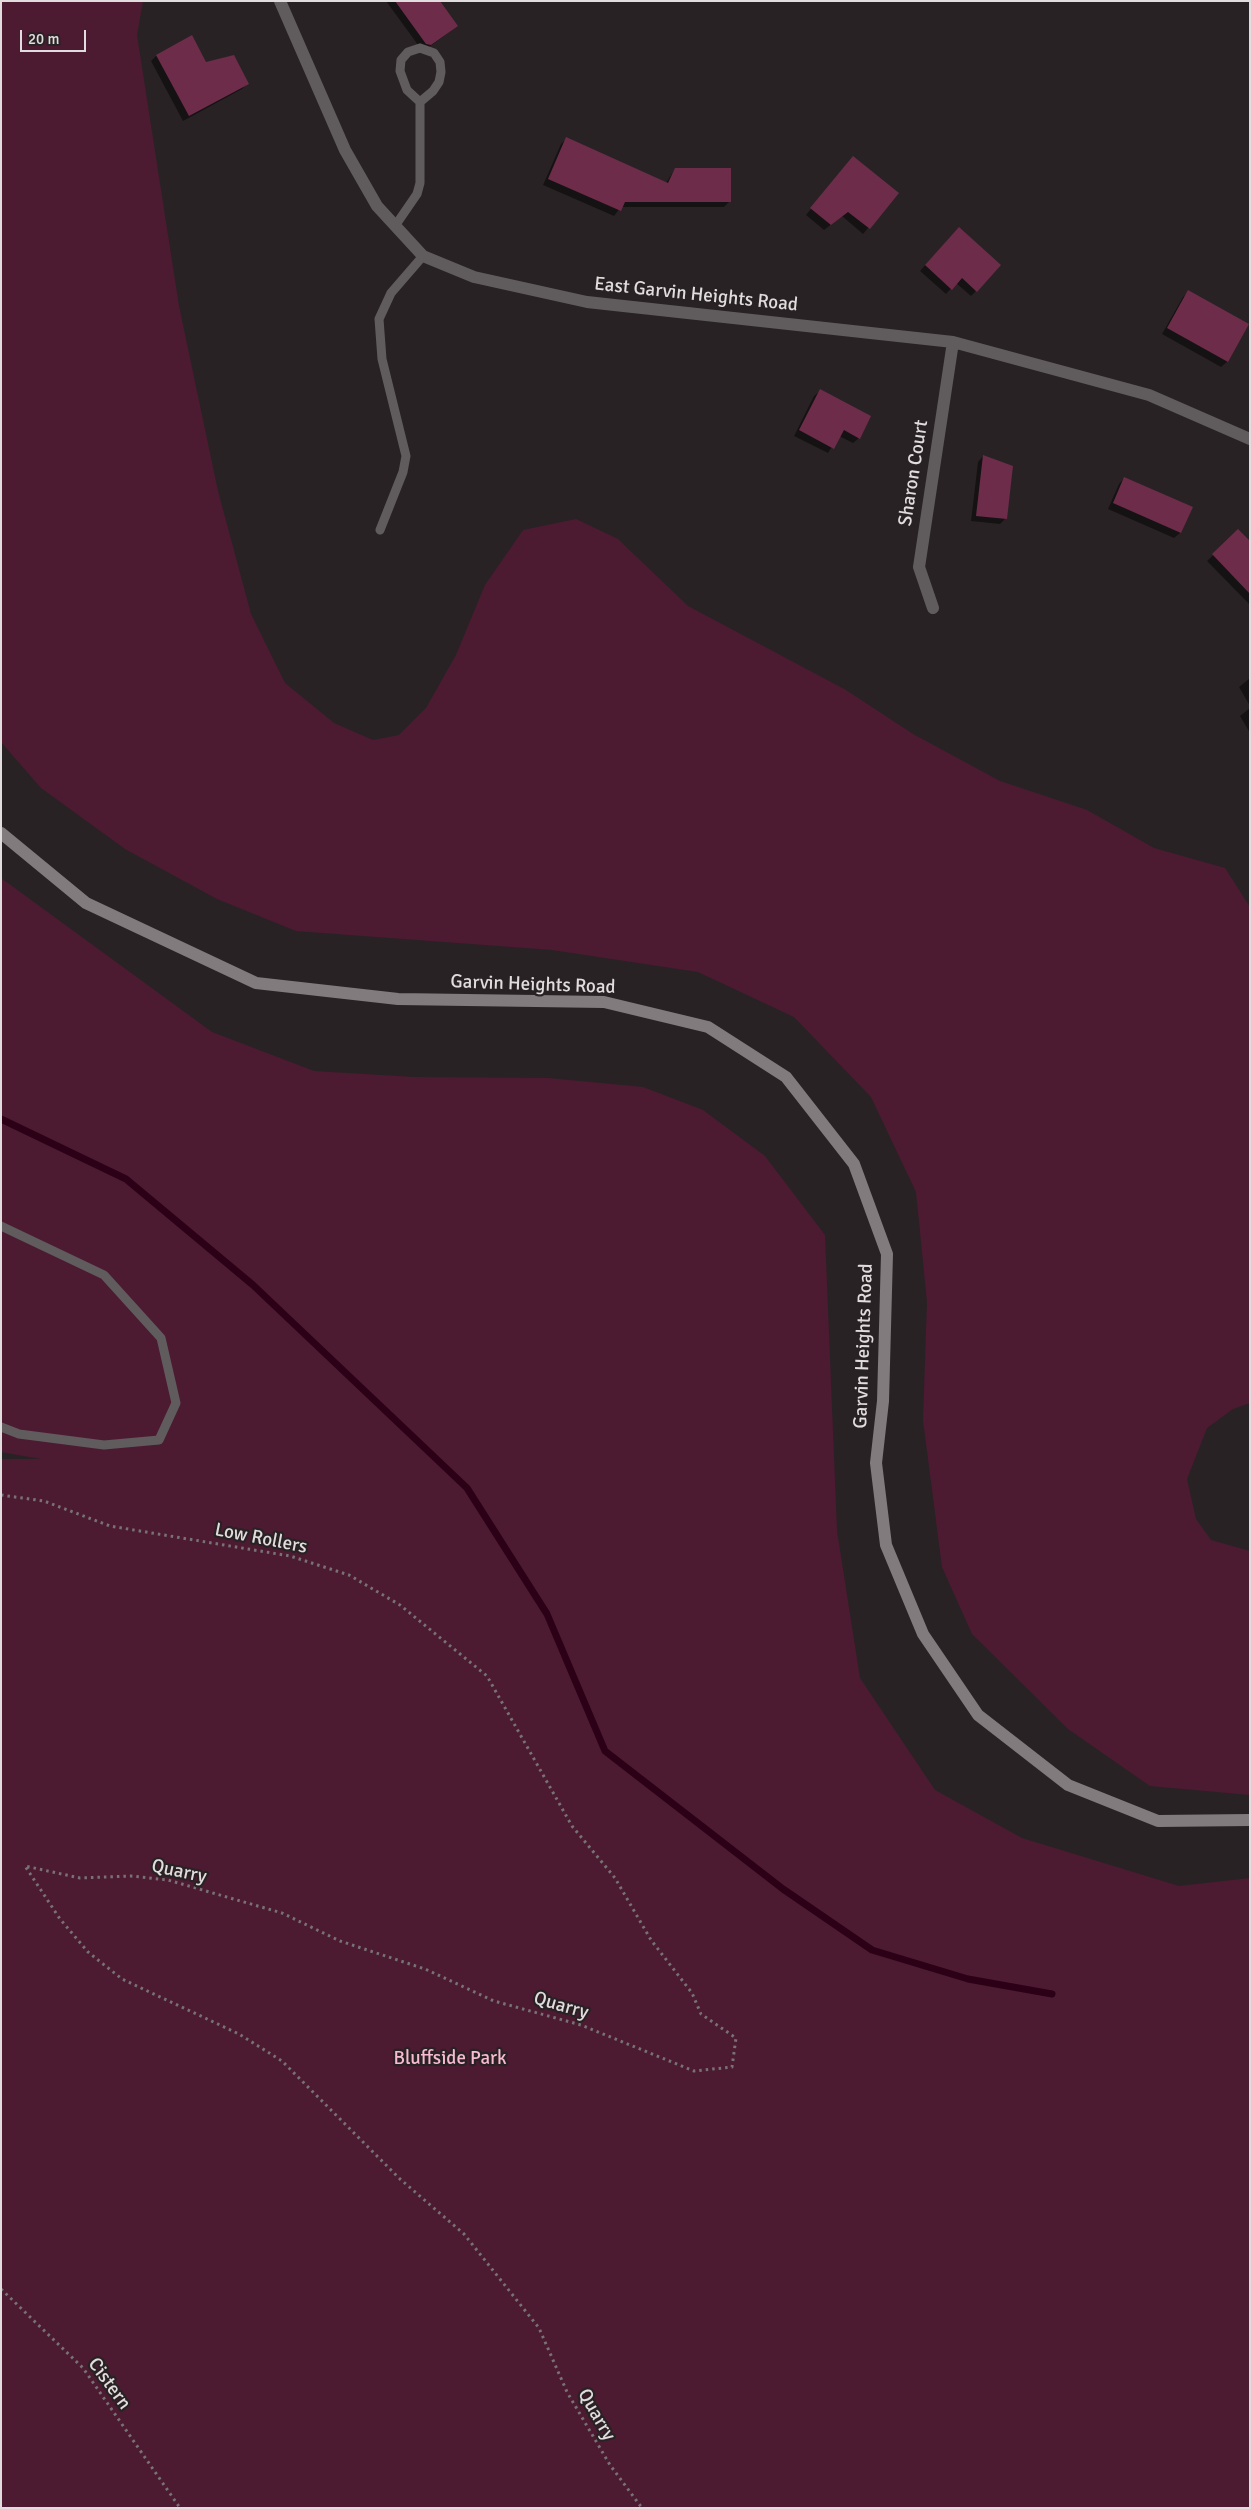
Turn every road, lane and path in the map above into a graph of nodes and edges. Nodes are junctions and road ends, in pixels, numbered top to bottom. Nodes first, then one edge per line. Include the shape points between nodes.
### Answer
1 (280, 1) edge
2 (420, 102) junction
3 (396, 226) junction
4 (423, 256) junction
5 (953, 342) junction
6 (1250, 440) edge
7 (380, 530) dead end
8 (933, 608) dead end
9 (1, 833) edge
10 (1, 1226) edge
11 (1, 1427) edge
12 (1, 1495) edge
13 (487, 1676) joint
14 (1250, 1820) edge
15 (1, 2289) edge
16 (180, 2508) edge
17 (642, 2508) edge

1 - 3 street, East Garvin Heights Road via 345,150 377,206
2 - 2 lane via 433,91 441,72 440,62 434,53 420,48 408,52 401,60 400,71 407,90
2 - 3 lane via 420,183 417,194
3 - 4 street, East Garvin Heights Road
4 - 5 street, East Garvin Heights Road via 474,277 586,302
4 - 7 lane via 390,293 379,319 382,359 406,456
5 - 6 street, East Garvin Heights Road via 1149,394
5 - 8 street, Sharon Court via 919,567
9 - 14 main road, Garvin Heights Road via 86,904 256,983 398,999 604,1002 708,1027 786,1077 854,1164 887,1254 883,1401 876,1463 886,1545 923,1634 978,1715 1068,1785 1158,1821
10 - 11 lane via 104,1275 161,1338 176,1403 159,1440 104,1445 20,1434
12 - 13 path, Low Rollers via 44,1502 110,1526 290,1556 349,1575 400,1605
13 - 17 path, Quarry via 572,1826 615,1878 651,1940 692,1993 700,2014 736,2038 732,2067 694,2071 581,2025 494,2001 425,1969 340,1941 282,1913 254,1904 168,1880 131,1876 80,1878 24,1866 60,1919 88,1952 122,1979 239,2034 282,2061 400,2179 464,2234 539,2328 567,2392 610,2465
15 - 16 path, Cistern via 83,2368

